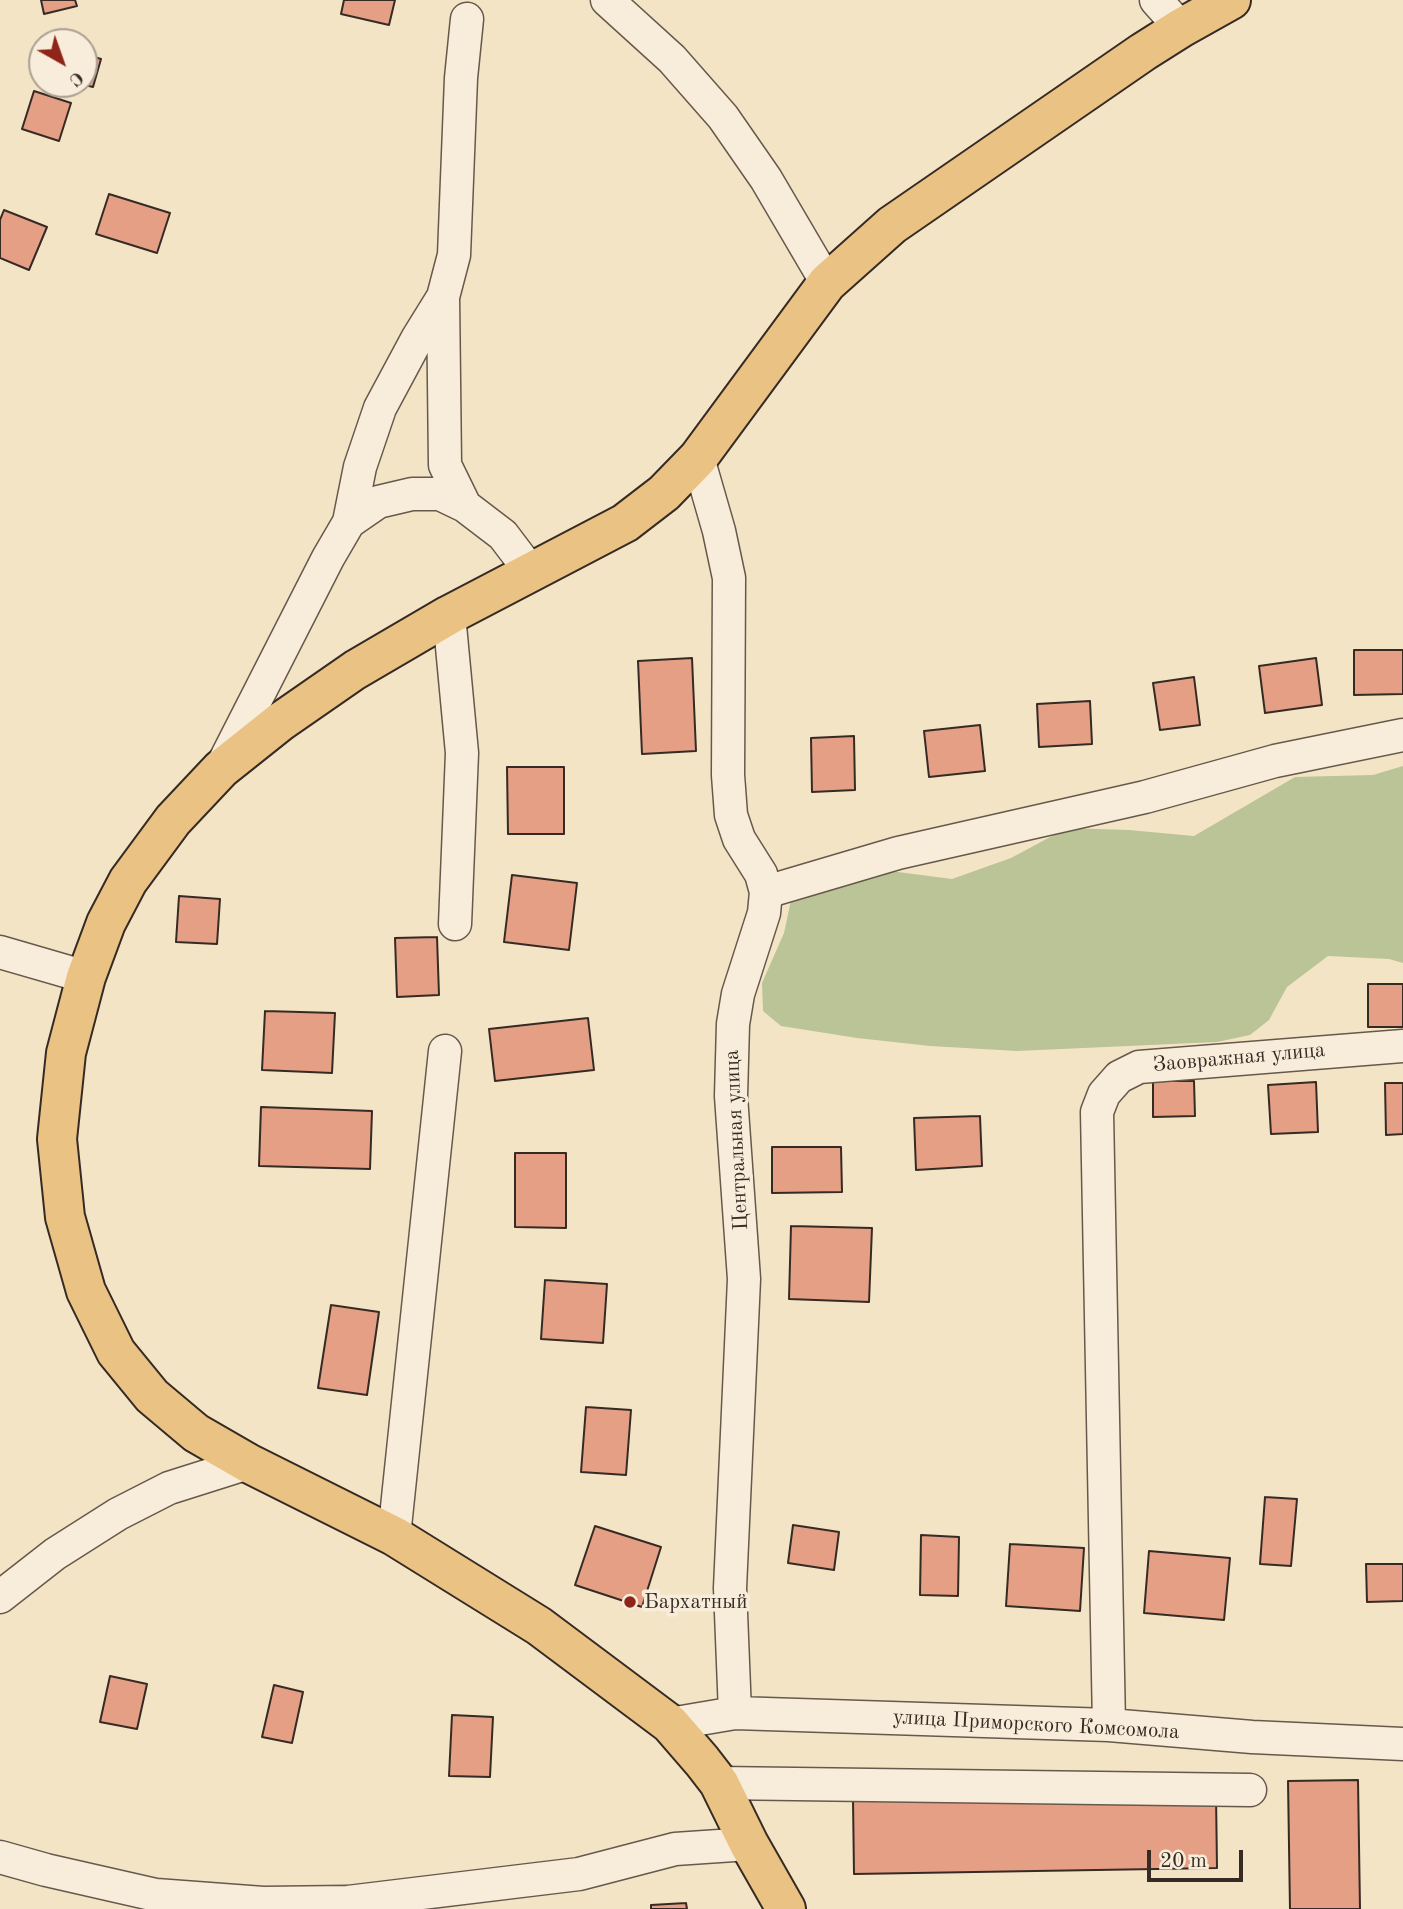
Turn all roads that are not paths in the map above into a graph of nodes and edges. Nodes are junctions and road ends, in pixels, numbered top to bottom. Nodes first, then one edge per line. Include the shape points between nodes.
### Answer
1 (607, 0) edge
2 (1156, 0) edge
3 (1231, 0) edge
4 (467, 19) dead end
5 (1181, 28) junction
6 (827, 283) junction
7 (443, 297) junction
8 (698, 458) junction
9 (465, 506) junction
10 (349, 522) junction
11 (531, 572) junction
12 (449, 615) junction
13 (1403, 735) edge
14 (221, 769) junction
15 (766, 892) junction
16 (455, 923) dead end
17 (0, 952) edge
18 (86, 977) junction
19 (1403, 1046) edge
20 (445, 1051) dead end
21 (248, 1463) junction
22 (394, 1536) junction
23 (0, 1597) edge
24 (735, 1713) junction
25 (670, 1724) junction
26 (1109, 1725) junction
27 (1403, 1744) edge
28 (710, 1772) junction
29 (1250, 1790) dead end
30 (749, 1844) junction
31 (0, 1857) edge
32 (786, 1909) edge

1 - 6 street via 672,58 723,117 766,179
2 - 5 street
3 - 5 main road
4 - 7 street via 454,255
5 - 6 main road via 892,225
6 - 8 main road
7 - 9 street via 445,465
7 - 10 street via 380,408 360,467
8 - 11 main road via 625,523
8 - 15 street via 729,578 731,815
9 - 10 street via 440,494 412,494 378,502
9 - 11 street via 503,535
10 - 14 street
11 - 12 main road
12 - 14 main road via 355,670
12 - 16 street via 462,753
13 - 15 street via 1275,761 1145,797 898,853
14 - 18 main road via 173,820 128,881
15 - 24 street, Центральная улица via 733,1024 731,1096 744,1279 730,1588
17 - 18 street
18 - 21 main road via 66,1054 57,1139 65,1217 86,1291 116,1352 152,1396 196,1433
19 - 26 street, Заовражная улица via 1139,1066 1119,1077 1104,1094 1097,1112
20 - 22 street
21 - 22 main road
21 - 23 street via 169,1489 118,1514 55,1554
22 - 25 main road via 539,1626
24 - 25 street, улица Приморского Комсомола
24 - 26 street, улица Приморского Комсомола
25 - 28 main road
26 - 27 street, улица Приморского Комсомола
28 - 29 street
28 - 30 main road
30 - 31 street via 675,1849 579,1874 348,1902 263,1903 156,1895
30 - 32 main road

